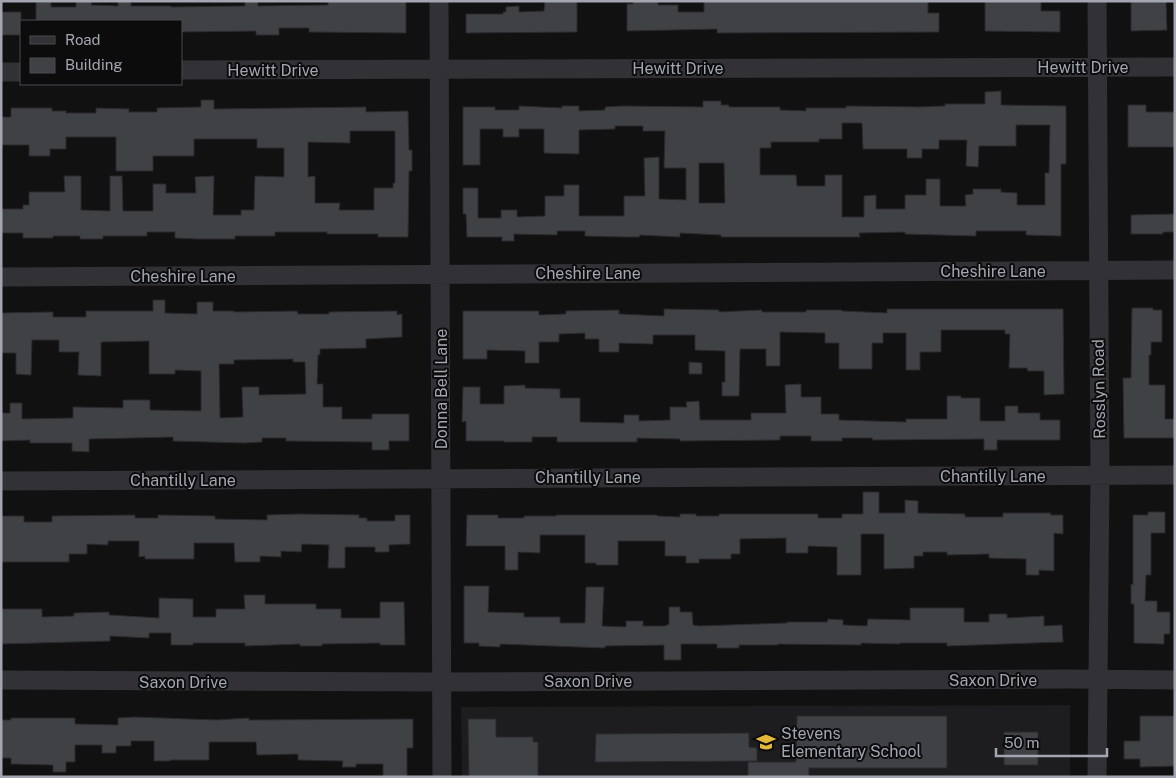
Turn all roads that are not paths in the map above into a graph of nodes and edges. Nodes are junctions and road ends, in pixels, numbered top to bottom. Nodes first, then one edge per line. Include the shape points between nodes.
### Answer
1 (439, 1) edge
2 (1098, 1) edge
3 (1099, 67) junction
4 (1175, 67) edge
5 (439, 69) junction
6 (182, 70) edge
7 (1, 72) edge
8 (20, 72) edge
9 (1175, 270) edge
10 (1098, 271) junction
11 (440, 274) junction
12 (1, 277) edge
13 (1175, 475) edge
14 (1100, 476) junction
15 (441, 478) junction
16 (1, 481) edge
17 (1097, 679) junction
18 (1, 680) edge
19 (1175, 680) edge
20 (441, 682) junction
21 (442, 777) edge
22 (1097, 777) edge

1 - 5 street, Donna Bell Lane
2 - 3 street, Rosslyn Road
3 - 4 street, Hewitt Drive
3 - 5 street, Hewitt Drive
3 - 10 street, Rosslyn Road
5 - 6 street, Hewitt Drive
5 - 11 street, Donna Bell Lane
7 - 8 street
9 - 10 street, Cheshire Lane
10 - 11 street, Cheshire Lane
10 - 14 street, Rosslyn Road
11 - 12 street, Cheshire Lane
11 - 15 street, Donna Bell Lane
13 - 14 street, Chantilly Lane
14 - 15 street, Chantilly Lane
14 - 17 street, Rosslyn Road
15 - 16 street, Chantilly Lane
15 - 20 street, Donna Bell Lane
17 - 19 street, Saxon Drive
17 - 20 street, Saxon Drive
17 - 22 street, Rosslyn Road
18 - 20 street, Saxon Drive
20 - 21 street, Donna Bell Lane

